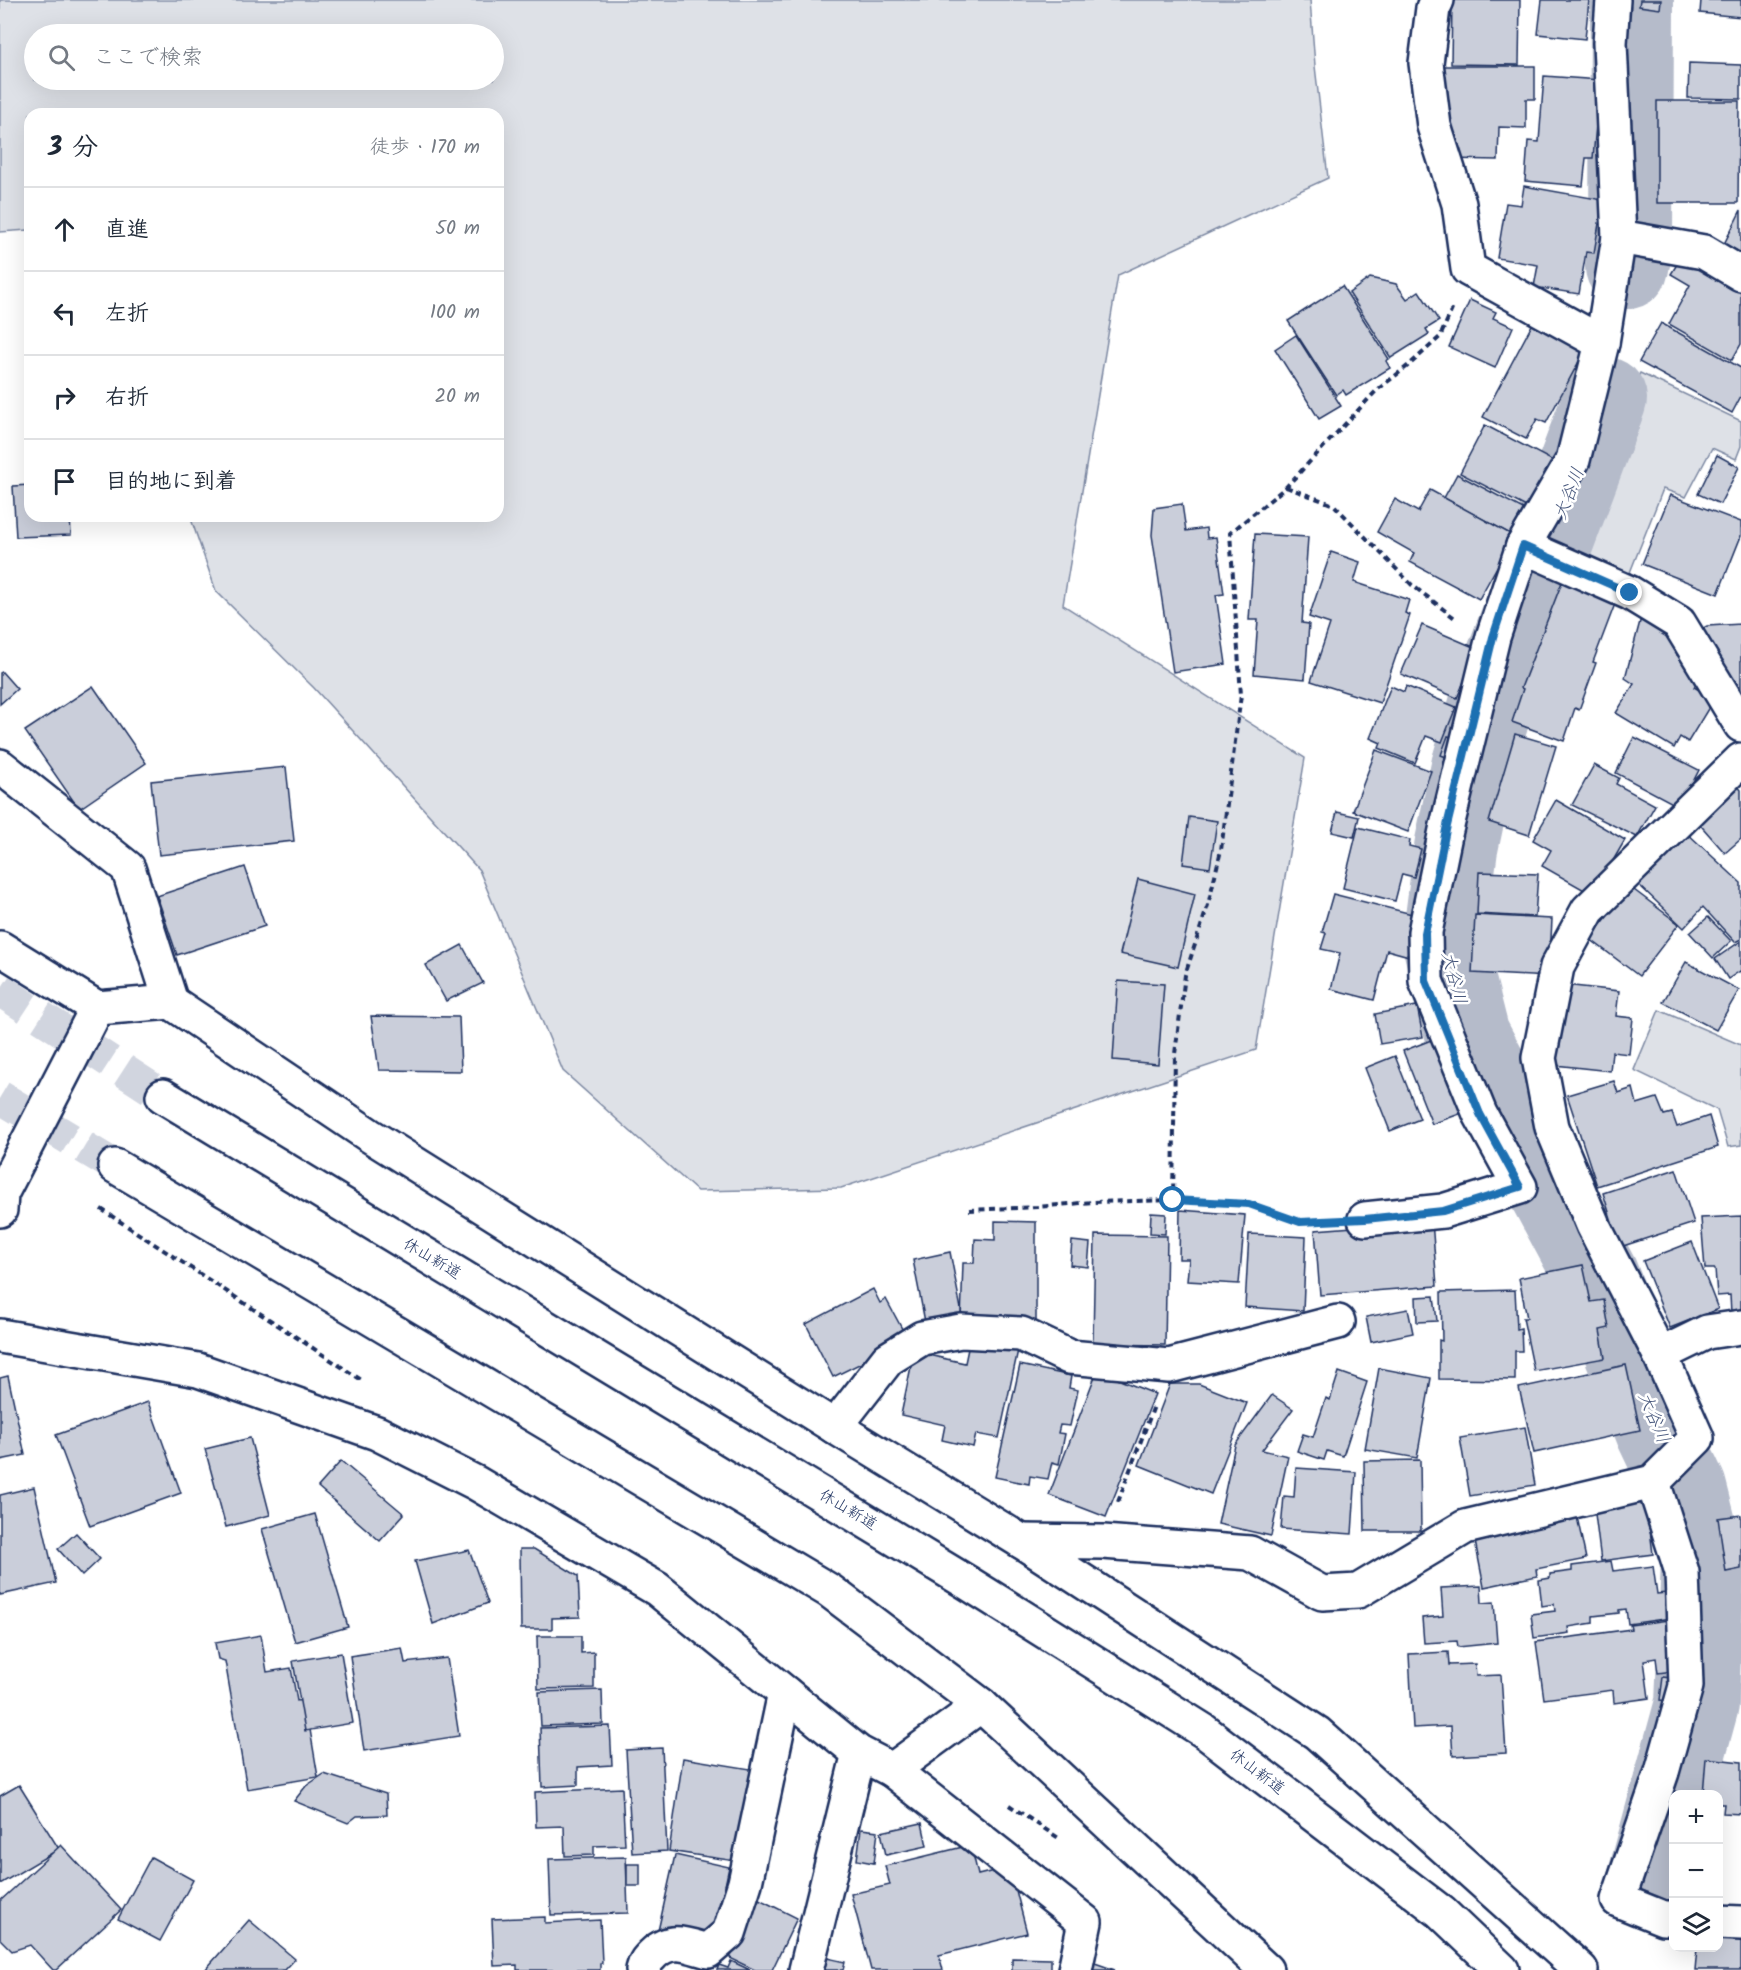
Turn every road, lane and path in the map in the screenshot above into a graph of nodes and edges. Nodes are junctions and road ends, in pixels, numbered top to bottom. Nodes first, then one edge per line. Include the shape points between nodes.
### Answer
1 (1437, 0) edge
2 (1613, 0) edge
3 (1619, 237) junction
4 (1468, 269) junction
5 (1741, 274) edge
6 (1602, 343) junction
7 (1286, 488) junction
8 (1523, 546) junction
9 (1493, 637) junction
10 (1741, 725) edge
11 (1741, 760) edge
12 (0, 766) edge
13 (0, 948) edge
14 (171, 1002) junction
15 (97, 1008) junction
16 (163, 1096) tunnel mouth
17 (115, 1166) tunnel mouth
18 (1173, 1200) junction
19 (0, 1210) edge
20 (969, 1210) dead end
21 (1365, 1219) joint
22 (1338, 1322) dead end
23 (1741, 1327) edge
24 (0, 1336) edge
25 (1660, 1355) junction
26 (1169, 1366) junction
27 (835, 1427) junction
28 (1653, 1482) junction
29 (1021, 1541) junction
30 (1103, 1542) junction
31 (785, 1693) junction
32 (981, 1705) junction
33 (859, 1753) junction
34 (892, 1770) junction
35 (1668, 1918) edge
36 (1723, 1922) edge
37 (1741, 1923) edge
38 (653, 1958) edge
39 (806, 1970) edge
40 (1075, 1970) edge
41 (1266, 1970) edge
42 (1502, 1970) edge
43 (1581, 1970) edge

1 - 4 main road via 1426,63 1434,126 1459,204
2 - 3 main road via 1610,44
3 - 5 main road via 1704,252
3 - 6 main road
4 - 6 main road
4 - 7 path via 1440,337 1377,390
6 - 8 main road via 1573,460
7 - 9 path via 1334,505 1412,585 1449,616
7 - 18 path via 1230,533 1241,695 1221,850 1209,905 1185,975 1175,1054
8 - 9 main road
8 - 10 main road via 1630,593 1679,623
9 - 21 main road via 1425,933 1426,981 1480,1114 1520,1187 1443,1211
11 - 25 main road via 1588,910 1557,967 1539,1058 1552,1127 1593,1225
12 - 14 main road via 128,868
13 - 15 main road
14 - 15 main road
14 - 27 main road via 369,1135
15 - 19 main road via 1,1194
16 - 42 main road, 休山新道 via 968,1583 1204,1731 1441,1912
17 - 32 main road via 830,1591
18 - 20 path
18 - 21 path via 1249,1204 1300,1222
22 - 26 main road
23 - 25 main road via 1707,1332
24 - 31 main road via 198,1370 377,1433 476,1483 657,1589
25 - 28 main road via 1698,1438
26 - 27 main road via 1069,1357 1022,1334 961,1331 922,1338 888,1359
26 - 30 path
27 - 29 main road
28 - 30 main road via 1465,1527 1358,1591 1322,1593 1250,1553
28 - 35 main road via 1682,1572 1686,1686 1662,1772 1618,1900
29 - 30 main road
29 - 43 main road via 1317,1733
31 - 33 main road
31 - 38 main road via 745,1883 729,1933 708,1951 679,1943
32 - 34 main road
32 - 41 main road
33 - 34 main road
33 - 39 main road
34 - 40 main road via 1085,1922
36 - 37 main road

